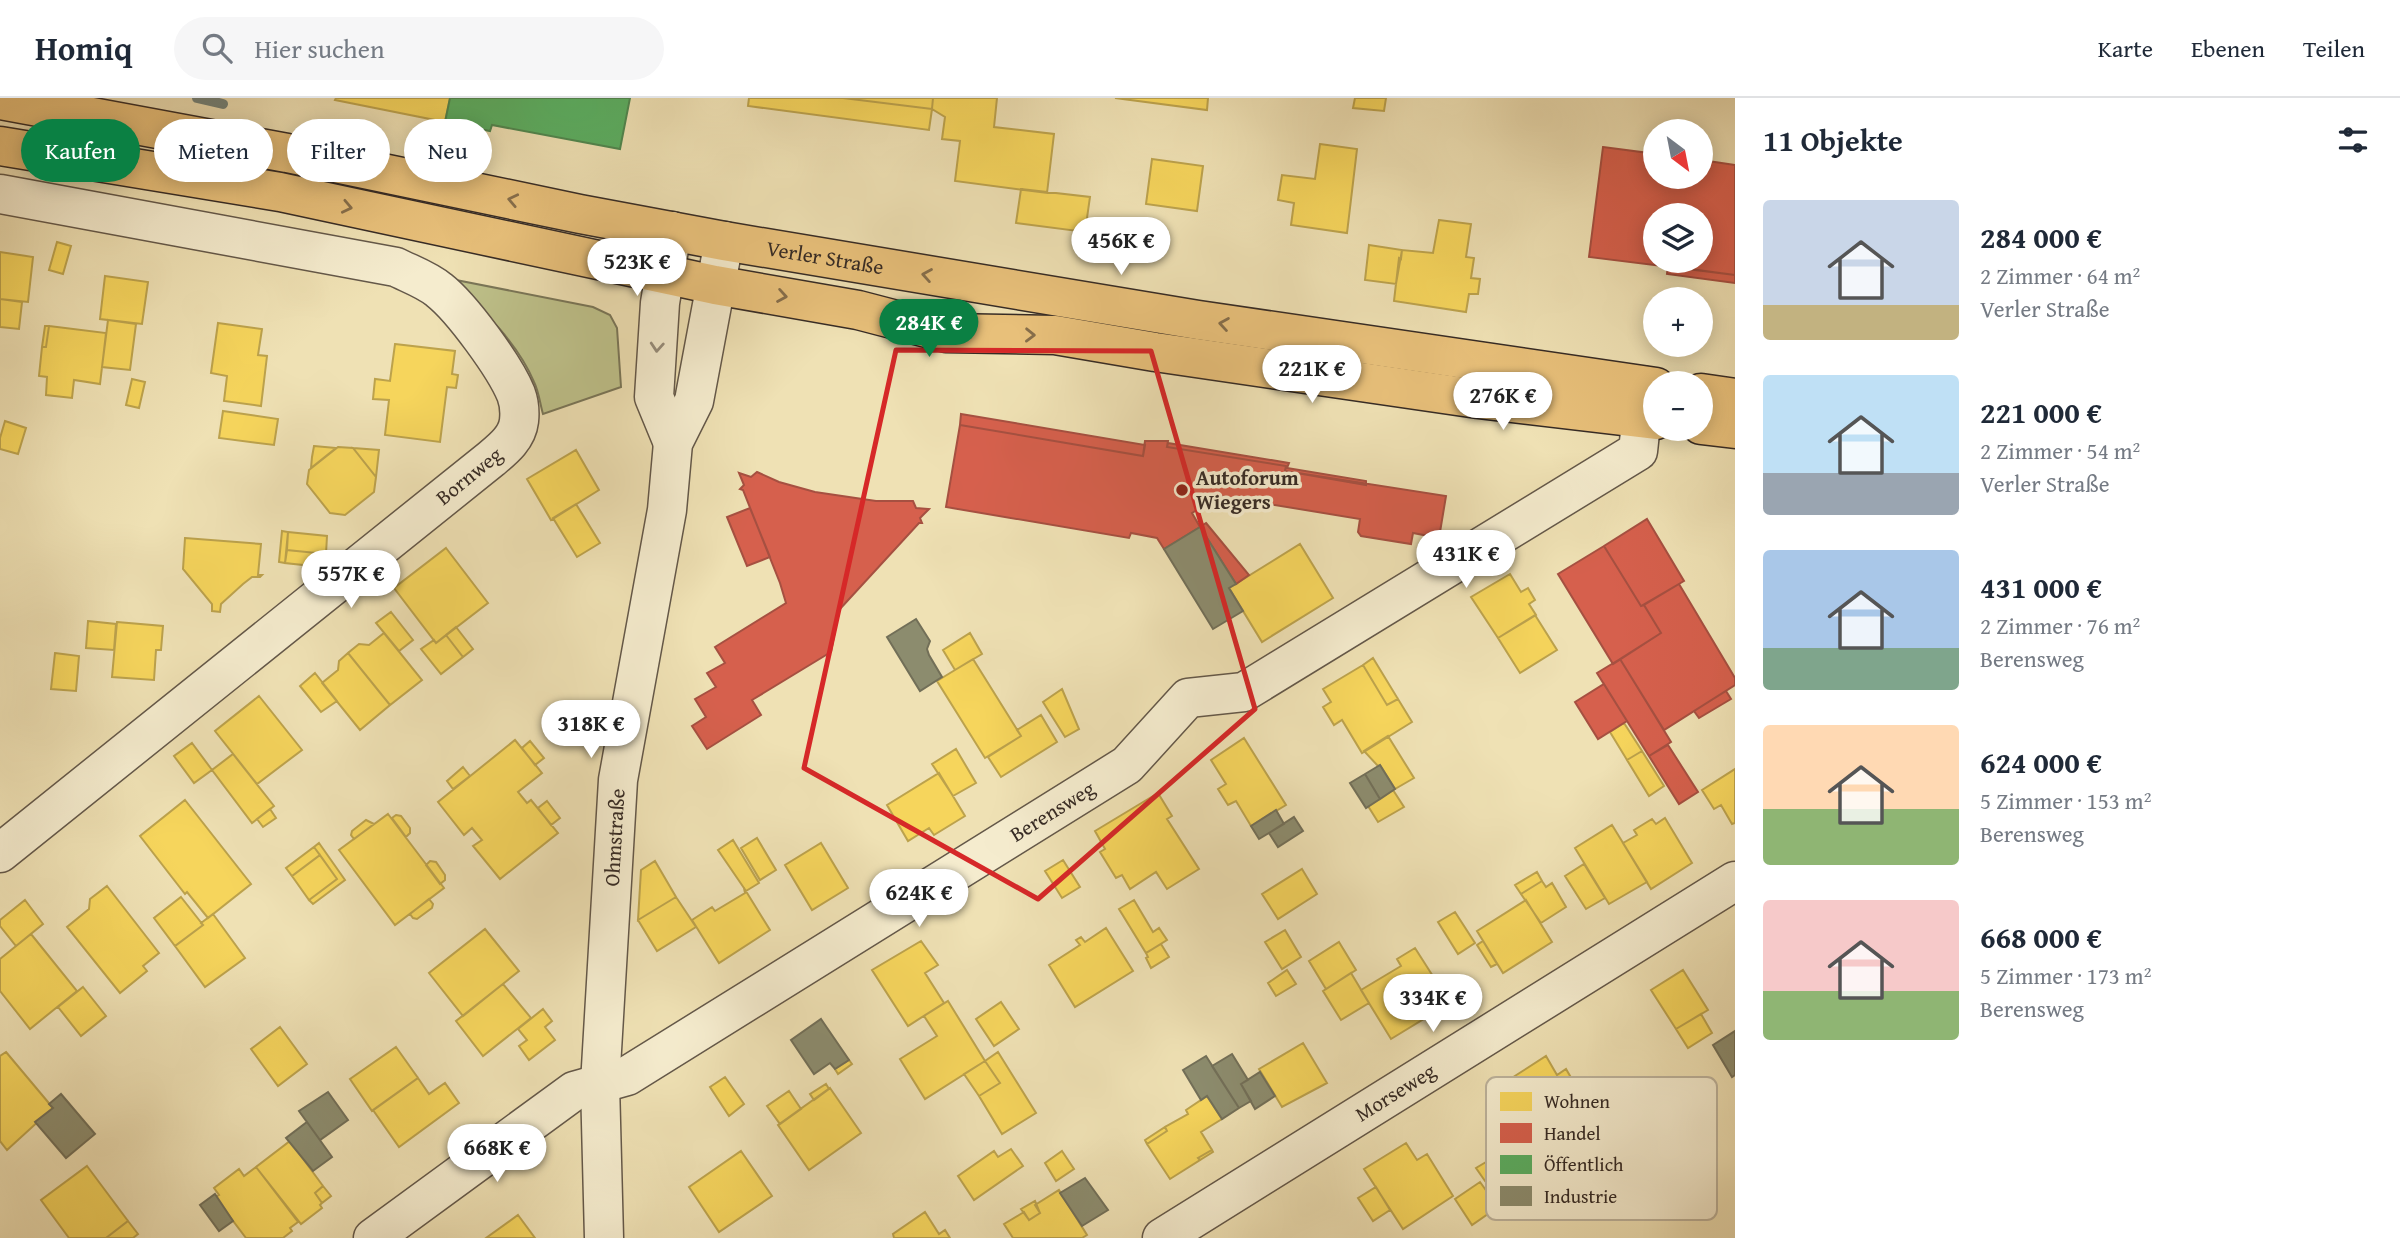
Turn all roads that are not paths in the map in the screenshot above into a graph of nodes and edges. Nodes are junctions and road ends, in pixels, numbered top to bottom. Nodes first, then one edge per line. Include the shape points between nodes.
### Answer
1 (0, 100) edge
2 (0, 146) edge
3 (0, 194) edge
4 (672, 231) junction
5 (724, 240) junction
6 (664, 273) junction
7 (715, 285) junction
8 (1713, 395) edge
9 (1735, 398) edge
10 (1643, 402) edge
11 (1643, 403) edge
12 (1713, 426) edge
13 (1643, 429) edge
14 (1735, 429) edge
15 (673, 443) junction
16 (0, 853) edge
17 (1735, 881) edge
18 (600, 1084) junction
19 (373, 1238) edge
20 (604, 1238) edge
21 (1162, 1238) edge

4 -> 1 main road, Verler Straße
2 -> 6 main road via 280,192
3 - 16 street, Bornweg via 396,267 439,289 460,312 515,393 519,423 507,446
4 - 5 main road, Verler Straße
4 - 6 street, Ohmstraße
5 - 7 street, Ohmstraße
10 -> 5 main road, Verler Straße
6 - 7 main road
6 -> 15 street, Ohmstraße via 654,397
7 -> 11 main road via 858,310 946,333 1055,335 1455,396
7 - 15 street, Ohmstraße via 694,401
8 - 9 main road
12 - 14 main road
13 - 18 street, Berensweg via 1638,450 1244,692 1188,698 1127,765 627,1076
15 - 18 street, Ohmstraße via 667,510 618,779
17 - 21 street, Morseweg
18 - 19 street, Berensweg via 574,1091
18 - 20 street, Ohmstraße

